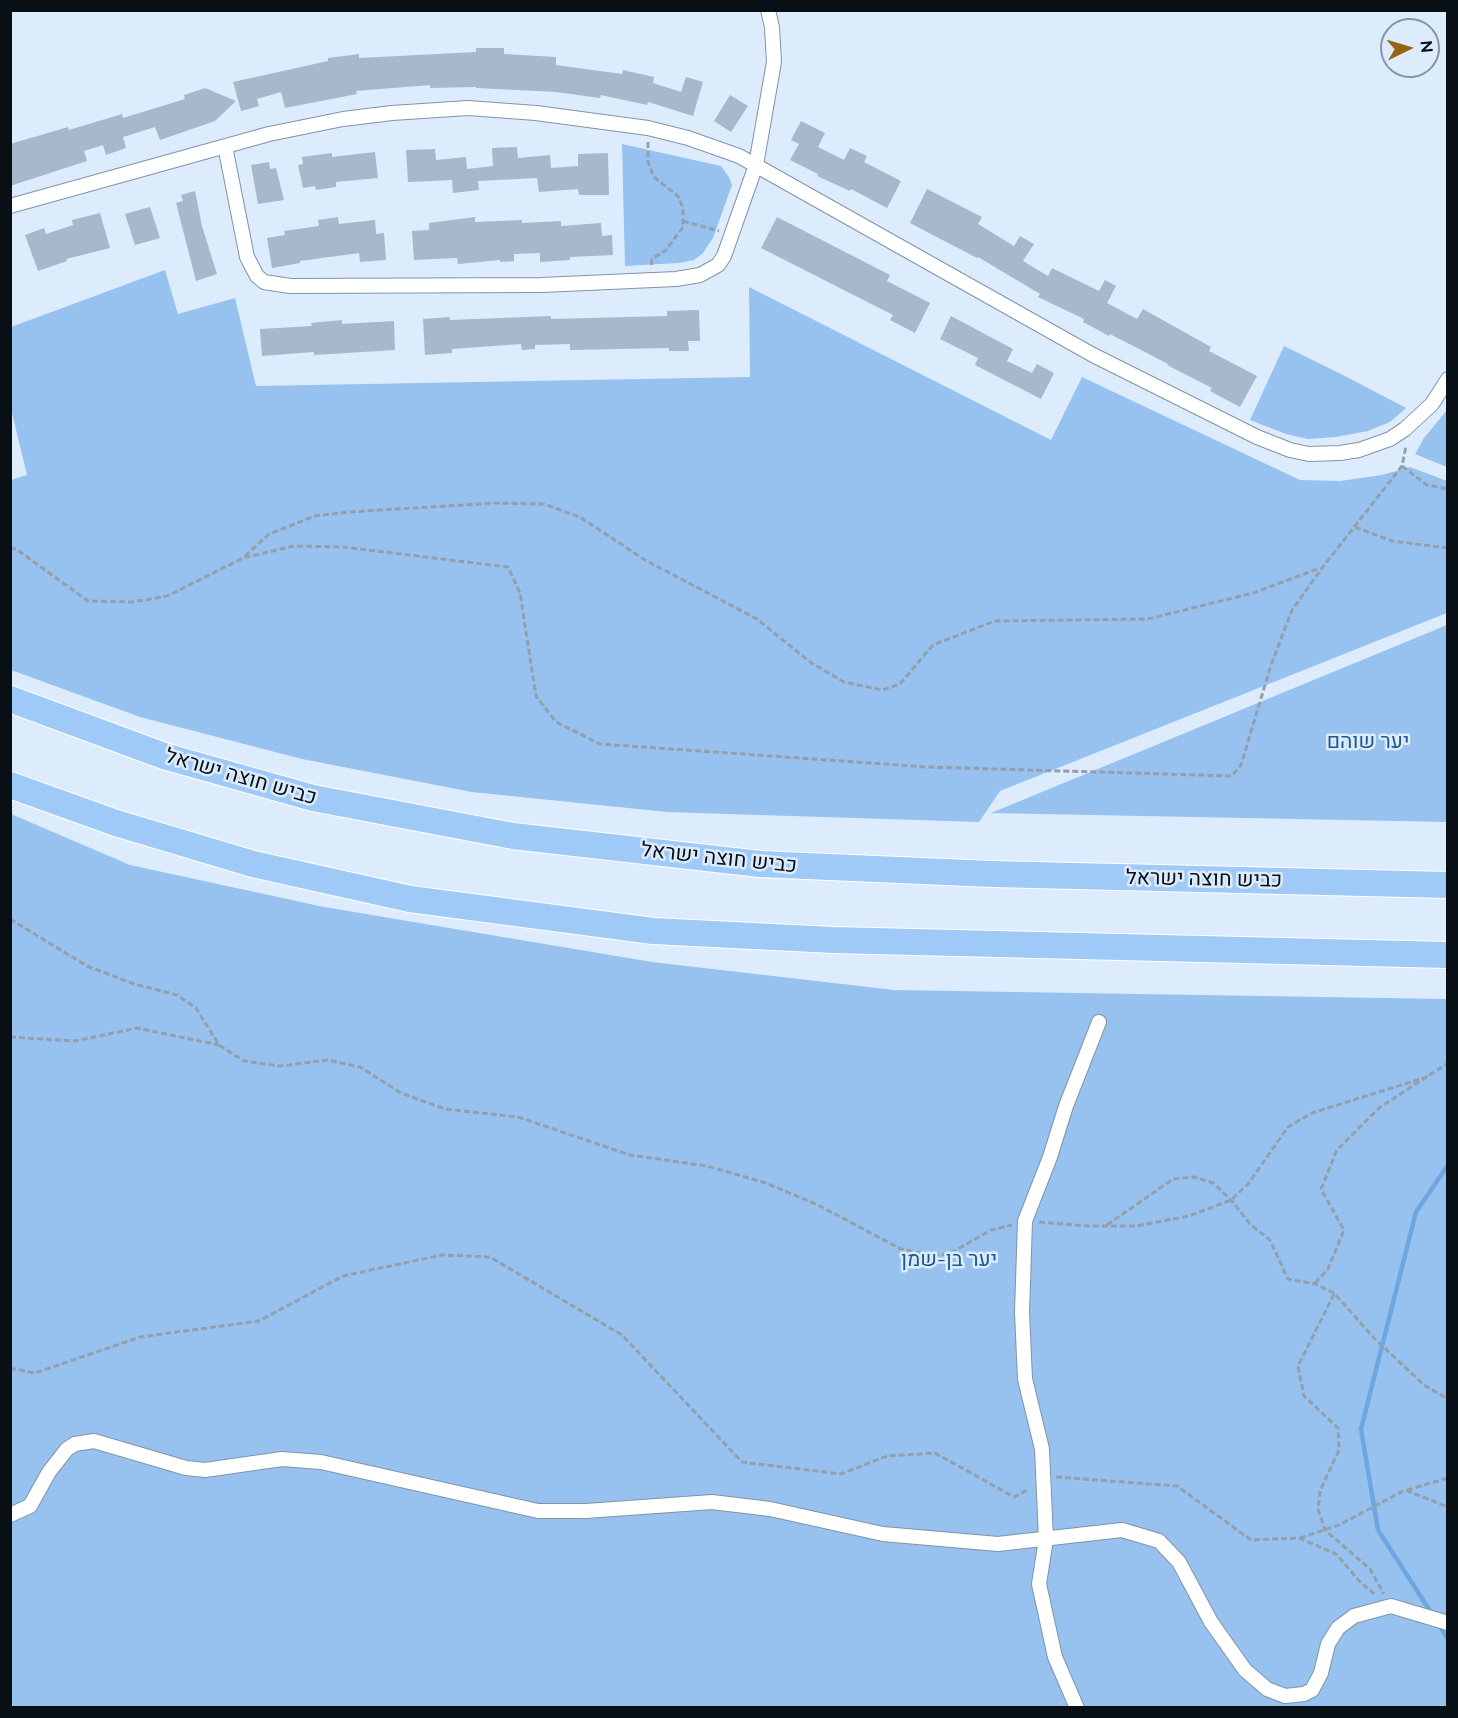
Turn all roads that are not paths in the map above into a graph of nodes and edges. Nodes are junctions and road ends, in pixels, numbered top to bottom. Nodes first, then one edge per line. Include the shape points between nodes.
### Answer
1 (768, 10) edge
2 (225, 146) junction
3 (756, 165) junction
4 (10, 206) edge
5 (1448, 379) edge
6 (10, 699) edge
7 (10, 786) edge
8 (1448, 885) edge
9 (1448, 955) edge
10 (1099, 1023) dead end
11 (10, 1515) edge
12 (1047, 1539) junction
13 (1448, 1623) edge
14 (1077, 1707) edge

1 - 3 street via 774,62
2 - 3 street via 343,119 439,110 503,110 648,128 688,138
2 - 3 street via 247,256 264,282 290,286 690,278 709,272 724,256
2 - 4 street
3 - 5 street via 1093,355 1290,450 1340,453 1389,438 1432,404
6 - 8 highway, כביש חוצה ישראל via 164,756 314,798 513,836 760,864
7 - 9 highway via 116,823 265,867 410,899 653,932
10 - 12 street via 1025,1221 1025,1379 1042,1449
11 - 12 street via 30,1506 67,1449 94,1441 205,1470 282,1460 321,1462 538,1511 712,1502 770,1509 883,1534 998,1544
12 - 13 street via 1122,1530 1159,1541 1179,1562 1211,1622 1245,1670 1267,1689 1285,1696 1312,1690 1328,1644 1338,1628 1354,1617 1391,1606
12 - 14 street via 1039,1584 1056,1657

